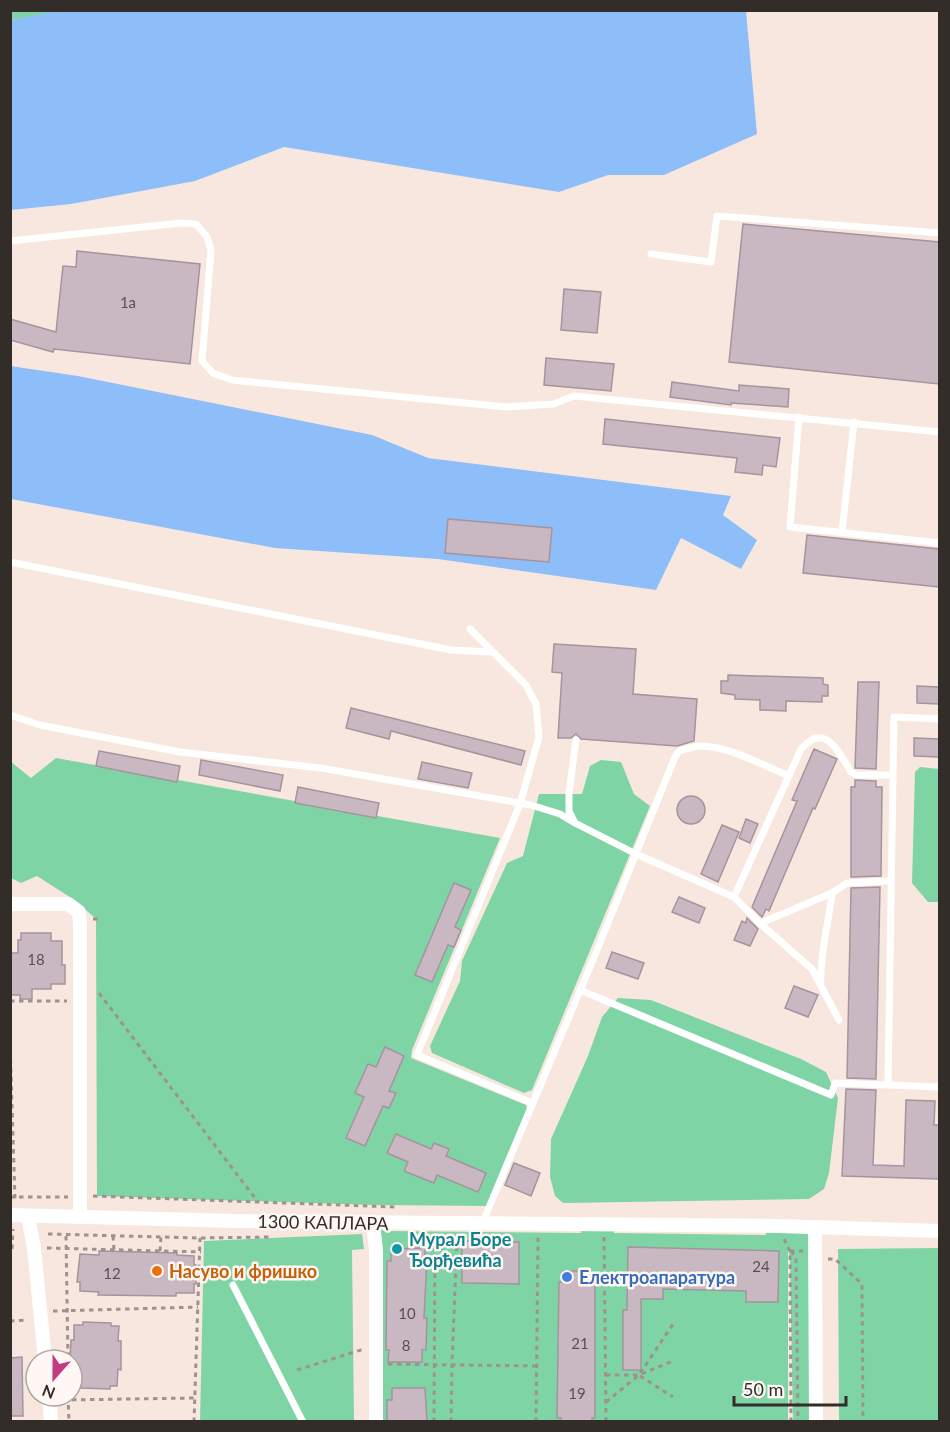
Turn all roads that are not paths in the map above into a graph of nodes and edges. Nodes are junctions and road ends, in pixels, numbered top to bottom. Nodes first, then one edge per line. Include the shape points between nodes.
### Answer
1 (939, 233) edge
2 (10, 241) edge
3 (651, 254) dead end
4 (799, 417) junction
5 (854, 422) junction
6 (939, 432) edge
7 (842, 532) junction
8 (939, 543) edge
9 (10, 562) edge
10 (470, 629) dead end
11 (492, 652) junction
12 (10, 715) edge
13 (939, 719) edge
14 (576, 740) dead end
15 (789, 776) junction
16 (892, 776) junction
17 (520, 804) junction
18 (575, 823) junction
19 (636, 854) junction
20 (890, 881) junction
21 (832, 893) junction
22 (734, 897) junction
23 (10, 904) edge
24 (761, 923) junction
25 (821, 984) junction
26 (580, 990) junction
27 (839, 1020) dead end
28 (888, 1085) junction
29 (939, 1087) edge
30 (532, 1103) junction
31 (12, 1215) edge
32 (28, 1216) junction
33 (80, 1217) junction
34 (373, 1223) junction
35 (482, 1224) junction
36 (815, 1227) junction
37 (939, 1231) edge
38 (233, 1285) dead end
39 (49, 1348) edge
40 (303, 1422) edge
41 (376, 1422) edge
42 (816, 1422) edge

1 - 3 lane via 717,216 711,262
2 - 4 lane via 196,224 207,237 211,250 202,361 213,373 232,380 506,407 553,404 574,396
4 - 5 lane
4 - 7 lane via 790,527
5 - 6 lane
5 - 7 lane
7 - 8 lane
9 - 11 lane via 451,650
10 - 11 lane
11 - 17 lane via 526,685 536,704 538,737
12 - 17 lane via 40,725 180,752 321,768
13 - 16 lane via 894,717
14 - 18 lane via 569,793 569,811
15 - 16 lane via 801,749 815,738 836,746 856,775
15 - 19 lane via 716,748 701,746 679,751
15 - 22 lane
16 - 20 lane
17 - 18 lane via 546,809
17 - 30 lane via 417,1055
18 - 19 lane
19 - 22 lane
19 - 26 lane
20 - 21 lane via 847,883
20 - 28 lane
21 - 24 lane
21 - 25 lane
22 - 24 lane
23 - 33 street via 59,903 79,912
24 - 25 lane via 812,969
25 - 27 lane
26 - 28 lane via 831,1095 835,1083
26 - 30 lane
28 - 29 lane
30 - 35 lane
31 - 32 street, 1300 КАПЛАРА
32 - 33 street, 1300 КАПЛАРА
32 - 39 street
33 - 34 street, 1300 КАПЛАРА
34 - 35 street, 1300 КАПЛАРА
34 - 41 street
35 - 36 street, 1300 КАПЛАРА
36 - 37 street, 1300 КАПЛАРА
36 - 42 street
38 - 40 lane

